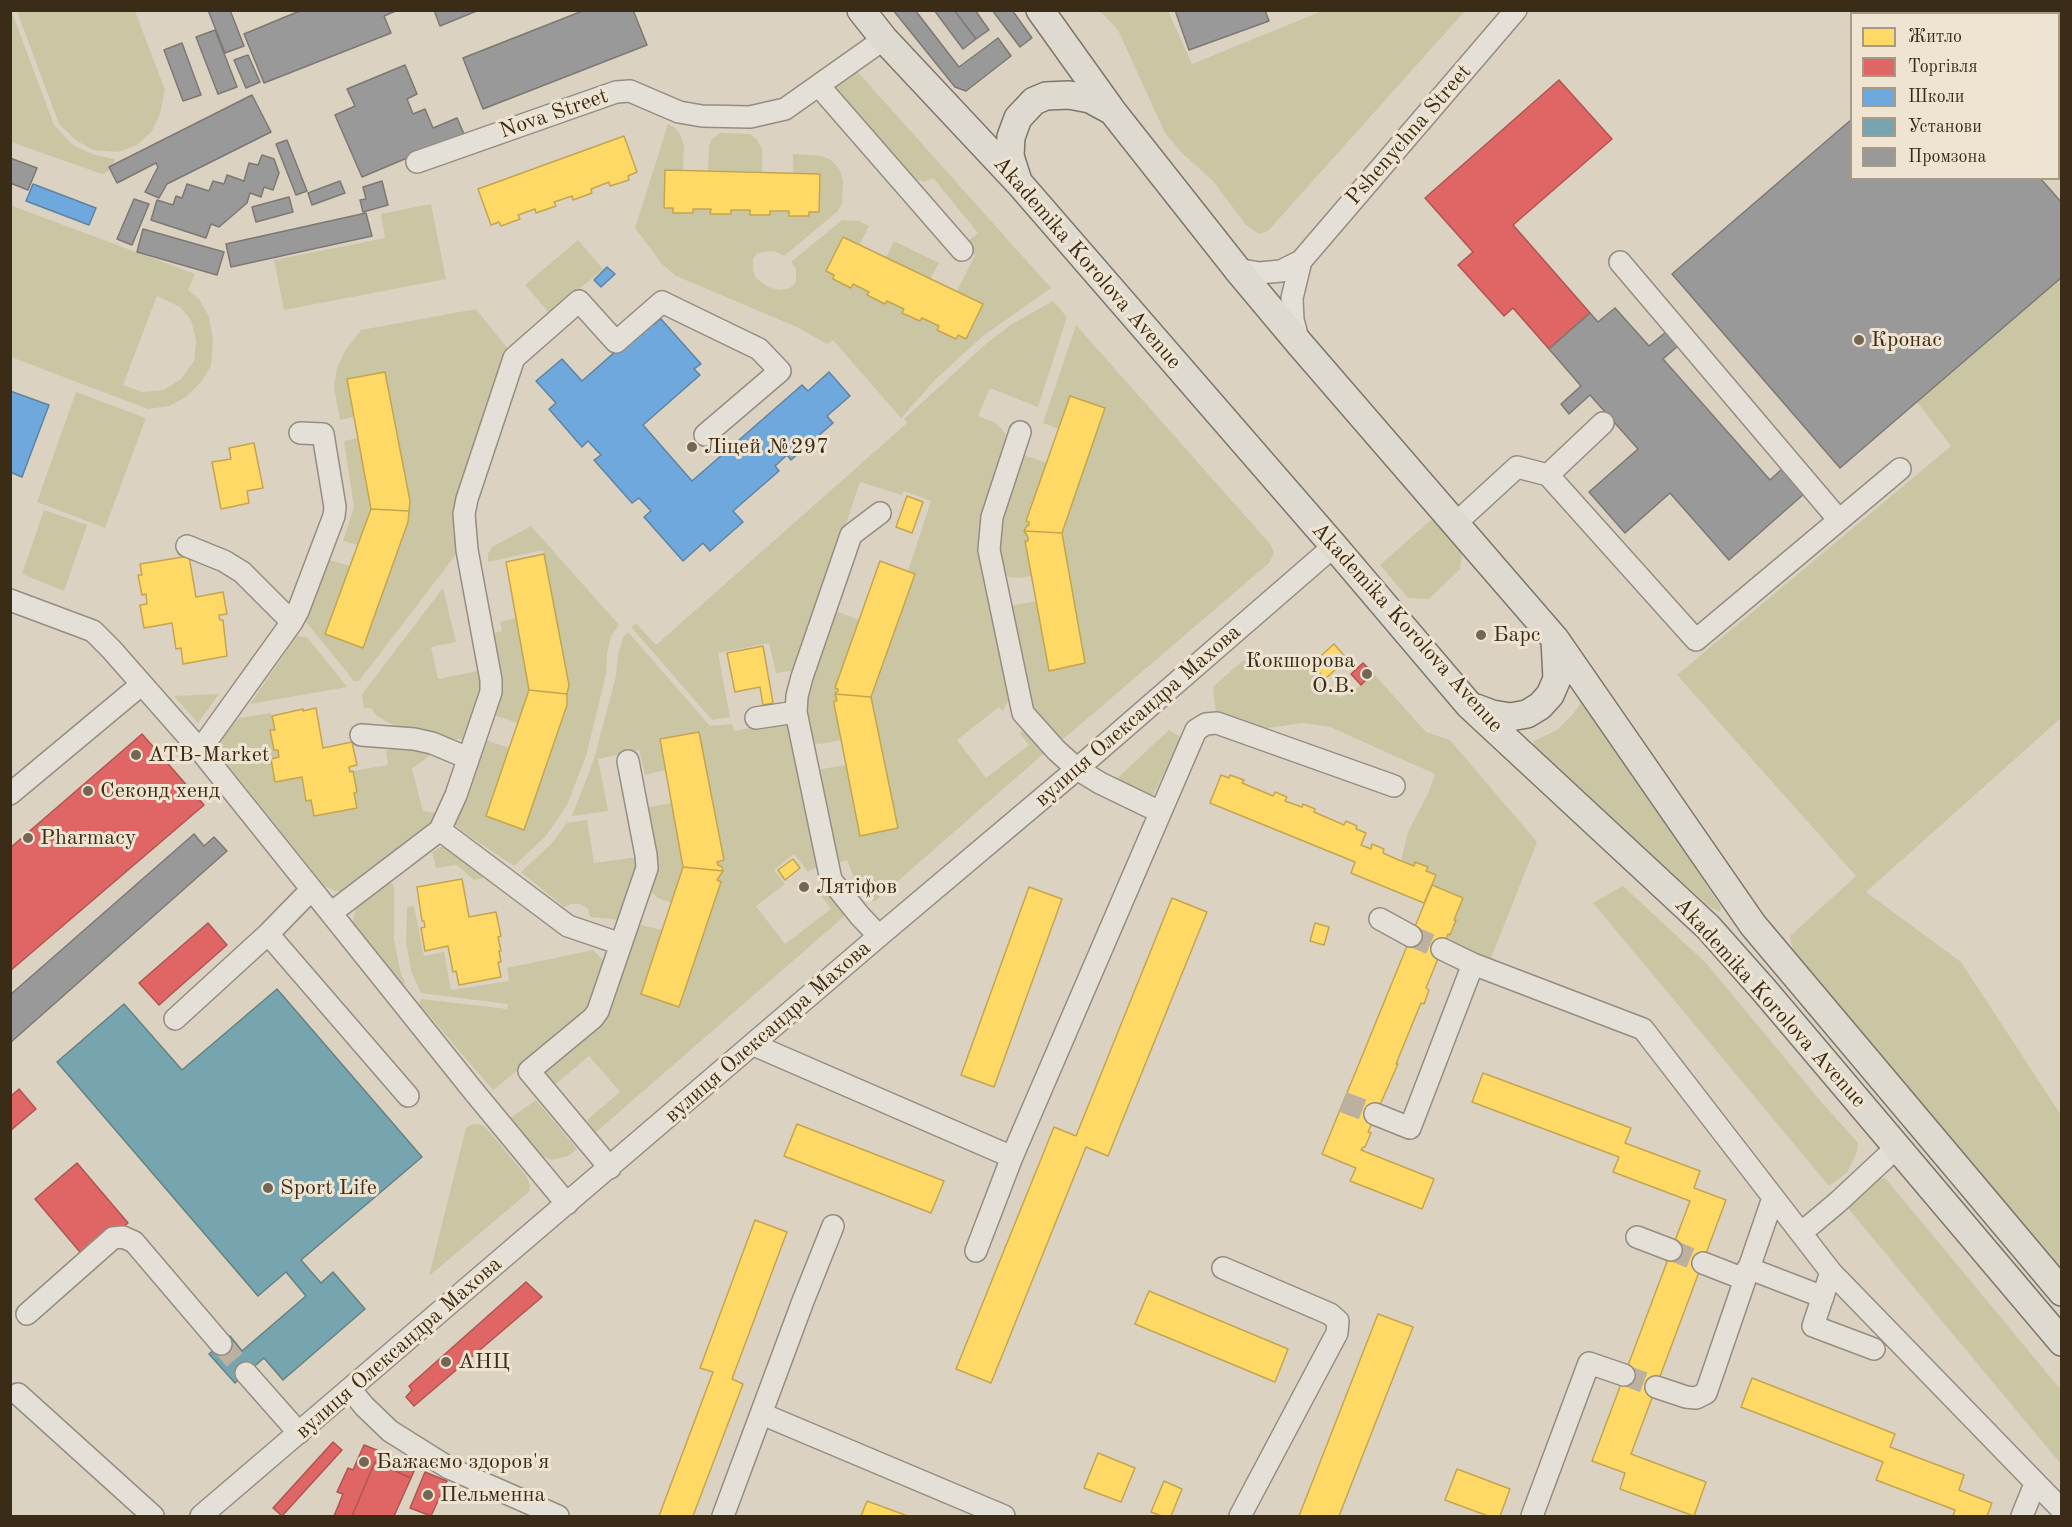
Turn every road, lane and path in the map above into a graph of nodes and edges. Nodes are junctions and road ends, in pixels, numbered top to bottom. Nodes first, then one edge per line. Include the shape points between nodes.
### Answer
1 (861, 10) edge
2 (1040, 10) edge
3 (1516, 10) edge
4 (1495, 20) edge
5 (884, 39) junction
6 (819, 86) junction
7 (1113, 112) junction
8 (417, 162) dead end
9 (1018, 183) junction
10 (962, 250) dead end
11 (1301, 261) junction
12 (1620, 262) dead end
13 (1237, 269) junction
14 (1299, 344) junction
15 (1604, 423) dead end
16 (1020, 432) dead end
17 (300, 433) dead end
18 (705, 435) dead end
19 (1900, 469) dead end
20 (1548, 475) junction
21 (880, 513) dead end
22 (1839, 520) junction
23 (1456, 523) junction
24 (187, 546) dead end
25 (1334, 546) junction
26 (10, 600) edge
27 (292, 622) junction
28 (1555, 639) junction
29 (142, 684) junction
30 (1469, 705) junction
31 (796, 712) junction
32 (756, 718) dead end
33 (361, 735) dead end
34 (200, 750) junction
35 (468, 758) junction
36 (628, 761) dead end
37 (1077, 769) junction
38 (1394, 786) dead end
39 (10, 795) edge
40 (1160, 812) junction
41 (440, 830) junction
42 (311, 890) junction
43 (331, 913) junction
44 (1380, 919) dead end
45 (268, 934) junction
46 (879, 936) junction
47 (1411, 936) tunnel mouth
48 (621, 944) junction
49 (1442, 949) tunnel mouth
50 (1473, 964) junction
51 (175, 1019) dead end
52 (753, 1045) junction
53 (408, 1096) dead end
54 (1375, 1114) tunnel mouth
55 (1898, 1147) junction
56 (1012, 1157) junction
57 (610, 1168) junction
58 (1773, 1198) junction
59 (567, 1204) junction
60 (833, 1226) dead end
61 (1801, 1233) junction
62 (1637, 1237) dead end
63 (1671, 1250) tunnel mouth
64 (976, 1251) dead end
65 (1703, 1263) tunnel mouth
66 (1223, 1268) dead end
67 (1831, 1272) junction
68 (1746, 1274) junction
69 (2061, 1292) edge
70 (1823, 1297) junction
71 (27, 1314) dead end
72 (2061, 1342) edge
73 (221, 1344) tunnel mouth
74 (1874, 1349) dead end
75 (246, 1373) tunnel mouth
76 (1624, 1375) tunnel mouth
77 (1656, 1387) tunnel mouth
78 (351, 1390) junction
79 (18, 1394) dead end
80 (762, 1414) junction
81 (299, 1433) junction
82 (2035, 1484) junction
83 (2061, 1510) edge
84 (153, 1516) edge
85 (201, 1516) edge
86 (558, 1516) edge
87 (723, 1516) edge
88 (1004, 1516) edge
89 (1240, 1516) edge
90 (1532, 1516) edge
91 (2022, 1516) edge

1 - 5 main road, Akademika Korolova Avenue
2 - 7 main road, Akademika Korolova Avenue
3 - 4 street, Pshenychna Street
4 - 11 street, Pshenychna Street
5 - 6 street, Nova Street
5 - 9 main road, Akademika Korolova Avenue
6 - 8 street, Nova Street via 784,109 750,117 679,112 630,91 616,92
6 - 10 street
7 - 9 main road via 1090,99 1069,95 1034,101 1018,118 1011,137 1010,156
7 - 13 main road, Akademika Korolova Avenue
9 - 25 main road, Akademika Korolova Avenue
11 - 13 street, Pshenychna Street via 1281,271
11 - 14 street, Pshenychna Street via 1292,298
12 - 22 street
13 - 14 main road, Akademika Korolova Avenue
14 - 23 main road, Akademika Korolova Avenue
15 - 20 street
16 - 37 street via 992,517 989,550 1023,713
17 - 27 street via 323,434 335,507
18 - 35 street via 780,371 759,349 662,303 616,342 579,301 514,358 464,514 491,680 488,705
19 - 22 street
20 - 22 street via 1696,640
20 - 23 street via 1517,467
21 - 31 street via 850,535 802,677
23 - 28 main road, Akademika Korolova Avenue
24 - 27 street via 242,572
25 - 30 main road, Akademika Korolova Avenue
25 - 37 street, вулиця Олександра Махова
26 - 29 street via 93,631
27 - 34 street
28 - 30 main road via 1557,679 1540,706 1527,714 1510,717
28 - 69 main road, Akademika Korolova Avenue via 1753,925
29 - 34 street
29 - 39 street
30 - 55 main road, Akademika Korolova Avenue via 1708,927
31 - 32 street
31 - 46 street via 831,880
33 - 35 street via 432,742
34 - 42 street
35 - 41 street
36 - 48 street via 647,868
37 - 40 street
37 - 46 street, вулиця Олександра Махова
38 - 40 street via 1217,723 1206,724 1196,730
40 - 56 street
41 - 43 street
41 - 48 street via 568,927
42 - 43 street
42 - 45 street
43 - 59 street
44 - 47 street
45 - 51 street
45 - 53 street
46 - 52 street, вулиця Олександра Махова
48 - 57 street via 593,1018 529,1071
49 - 50 street
50 - 54 street via 1410,1128
50 - 58 street via 1643,1029
52 - 56 street
52 - 57 street, вулиця Олександра Махова
55 - 61 street
55 - 72 main road, Akademika Korolova Avenue
56 - 64 street
57 - 59 street, вулиця Олександра Махова
58 - 61 street
58 - 68 street
59 - 78 street, вулиця Олександра Махова
60 - 80 street
61 - 67 street
62 - 63 street
65 - 68 street
66 - 89 street via 1330,1314 1338,1321 1337,1333
67 - 70 street
67 - 82 street
68 - 70 street
68 - 77 street via 1706,1393 1686,1397
70 - 74 street via 1813,1326
71 - 73 street via 113,1238 123,1237 134,1242
75 - 81 street
76 - 90 street via 1589,1363
78 - 81 street, вулиця Олександра Махова
78 - 86 street via 390,1431 449,1468
79 - 84 street
80 - 87 street
80 - 88 street
81 - 85 street, вулиця Олександра Махова
82 - 83 street
82 - 91 street

